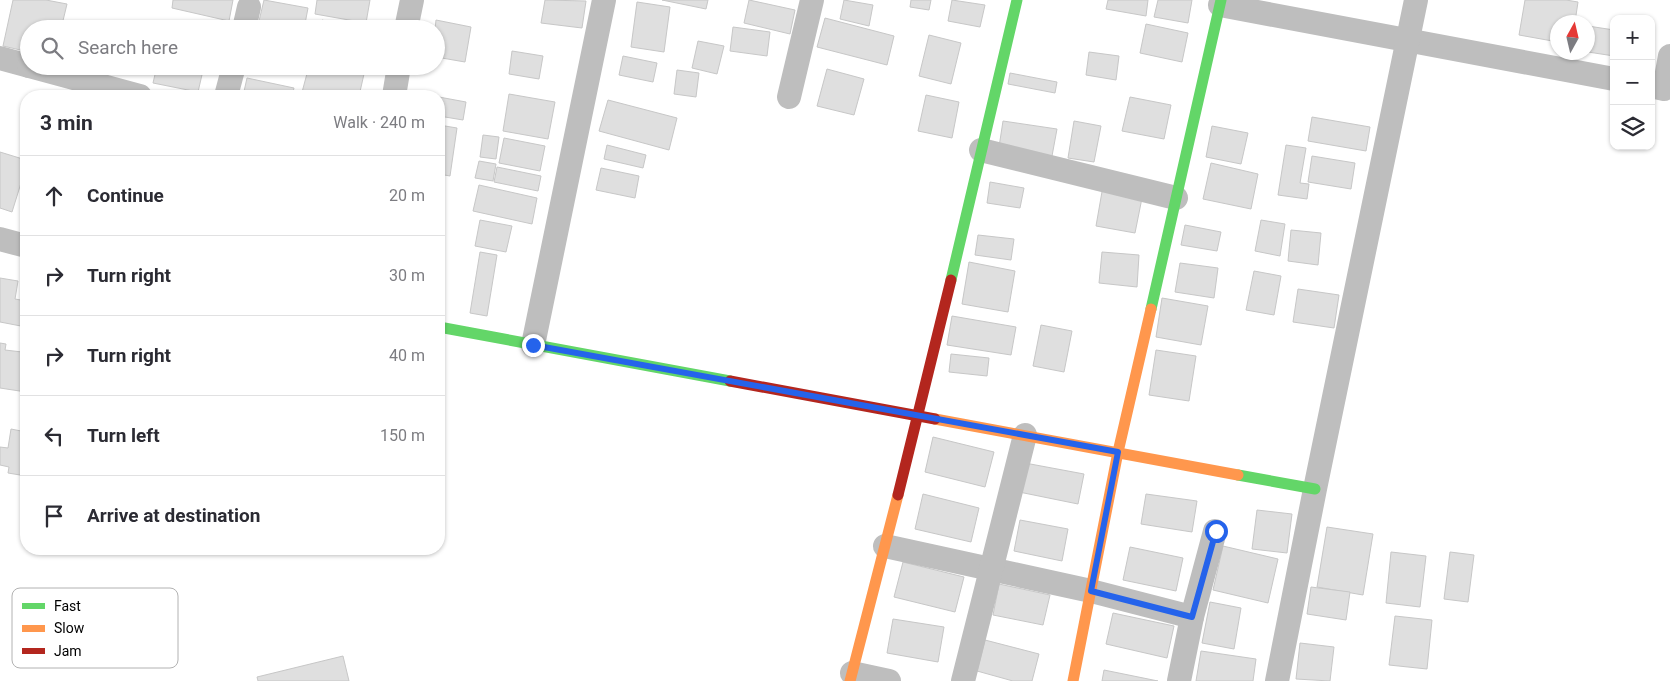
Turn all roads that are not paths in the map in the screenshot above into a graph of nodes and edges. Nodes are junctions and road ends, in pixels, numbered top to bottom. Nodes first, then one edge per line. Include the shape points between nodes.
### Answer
1 (412, 0) edge
2 (604, 0) edge
3 (812, 0) edge
4 (1016, 0) edge
5 (1416, 0) edge
6 (1220, 3) edge
7 (408, 20) edge
8 (1408, 40) junction
9 (1670, 56) edge
10 (0, 58) edge
11 (20, 64) edge
12 (62, 75) edge
13 (232, 75) edge
14 (398, 75) edge
15 (1610, 78) edge
16 (1655, 87) edge
17 (118, 90) edge
18 (228, 90) edge
19 (395, 90) edge
20 (788, 97) dead end
21 (981, 150) junction
22 (1176, 198) junction
23 (0, 239) edge
24 (20, 244) edge
25 (445, 327) edge
26 (533, 345) junction
27 (919, 416) junction
28 (1025, 435) junction
29 (1118, 452) junction
30 (1314, 489) junction
31 (1216, 531) dead end
32 (885, 546) junction
33 (991, 568) junction
34 (1091, 591) junction
35 (1192, 617) junction
36 (851, 677) edge
37 (890, 681) edge
38 (963, 681) edge
39 (1073, 681) edge
40 (1179, 681) edge
41 (1277, 681) edge

1 - 7 street
2 - 26 street
3 - 20 street
4 - 21 street
5 - 8 street
6 - 8 street
6 - 22 street
8 - 15 street
8 - 30 street
9 - 16 street via 1664,89
10 - 11 street
12 - 17 street
13 - 18 street
14 - 19 street
21 - 22 street
21 - 27 street
22 - 29 street
23 - 24 street
25 - 26 street
26 - 27 street
27 - 28 street
27 - 32 street
28 - 29 street
28 - 33 street
29 - 30 street
29 - 34 street
30 - 41 street
31 - 35 street
32 - 33 street
32 - 36 street
33 - 34 street
33 - 38 street
34 - 35 street
34 - 39 street
35 - 40 street
36 - 37 street

